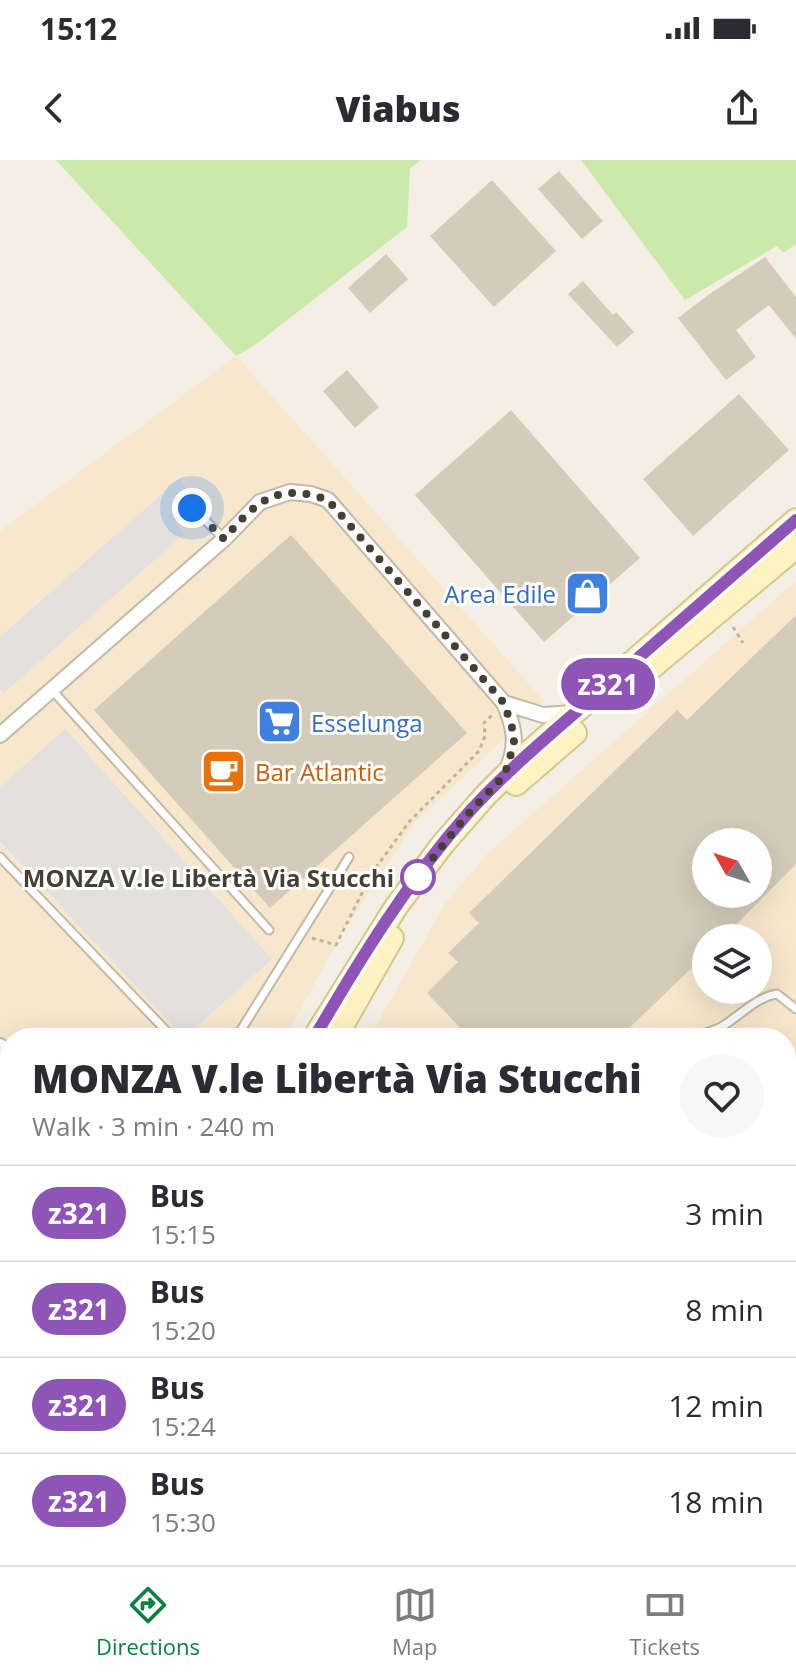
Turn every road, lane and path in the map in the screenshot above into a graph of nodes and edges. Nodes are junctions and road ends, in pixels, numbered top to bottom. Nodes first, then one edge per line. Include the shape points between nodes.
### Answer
1 (182, 497) dead end
2 (796, 520) edge
3 (224, 539) junction
4 (796, 547) edge
5 (731, 624) dead end
6 (743, 643) dead end
7 (52, 690) junction
8 (504, 703) junction
9 (575, 713) junction
10 (2, 729) edge
11 (501, 779) junction
12 (0, 857) edge
13 (349, 857) dead end
14 (269, 930) dead end
15 (796, 1009) edge
16 (163, 1028) edge
17 (242, 1028) edge
18 (320, 1028) edge
19 (340, 1028) edge
20 (718, 1028) edge

1 - 3 lane
2 - 9 main road
3 - 7 street
3 - 8 street via 260,502 290,492 328,500
4 - 19 main road via 499,801 403,922
5 - 6 path
7 - 10 street
7 - 14 lane
8 - 9 street via 543,715
8 - 11 street via 515,737
9 - 11 main road
11 - 18 main road via 403,898
12 - 16 lane
13 - 17 lane
15 - 20 lane via 777,994 763,996

